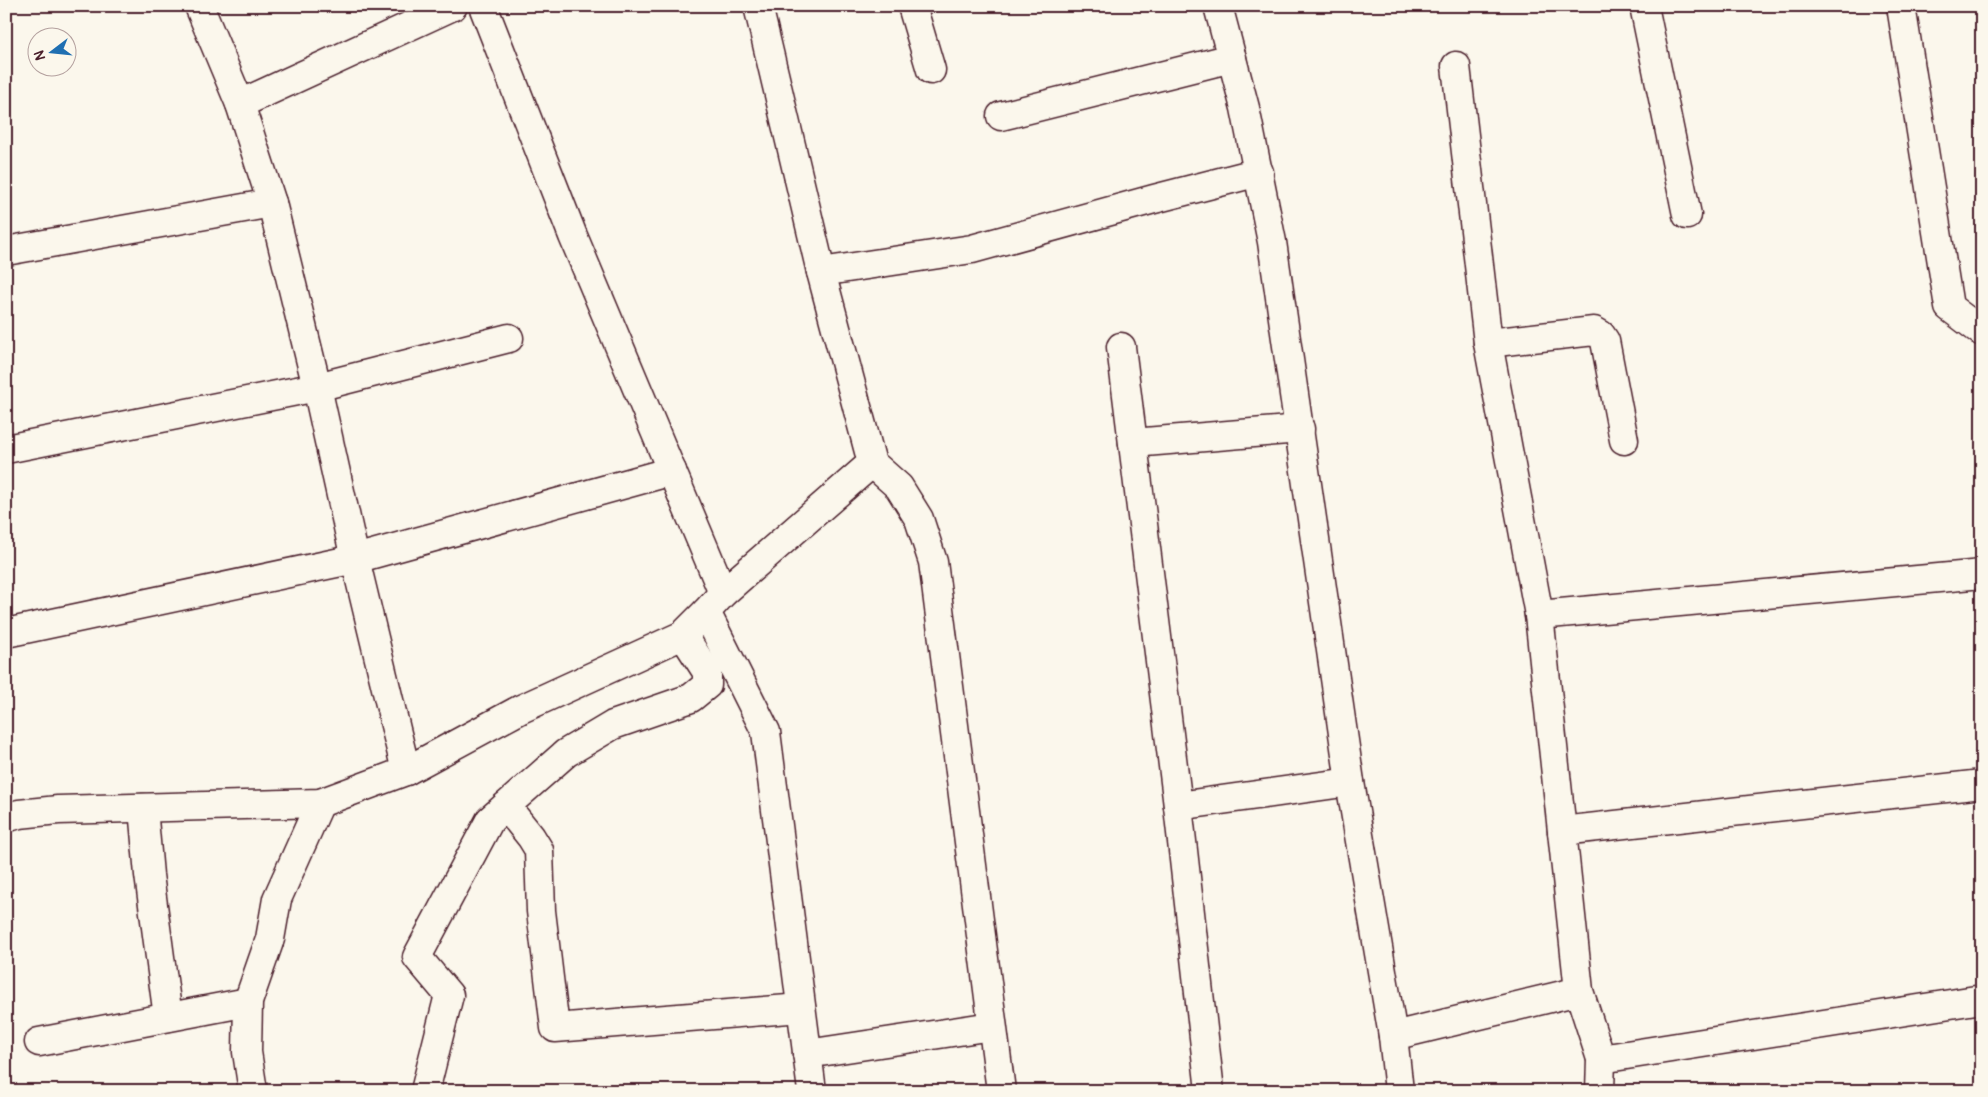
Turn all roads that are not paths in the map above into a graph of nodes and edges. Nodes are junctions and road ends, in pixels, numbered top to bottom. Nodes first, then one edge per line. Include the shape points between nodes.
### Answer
1 (199, 6) edge
2 (453, 6) edge
3 (483, 6) edge
4 (758, 6) edge
5 (912, 6) edge
6 (1218, 6) edge
7 (1644, 6) edge
8 (1901, 6) edge
9 (1232, 58) junction
10 (1456, 66) dead end
11 (930, 70) dead end
12 (240, 104) junction
13 (1001, 116) dead end
14 (1259, 172) junction
15 (272, 203) junction
16 (1687, 215) dead end
17 (6, 251) edge
18 (821, 272) junction
19 (1982, 332) edge
20 (509, 338) dead end
21 (1488, 343) junction
22 (1121, 347) dead end
23 (317, 387) junction
24 (1300, 429) junction
25 (1624, 440) dead end
26 (1133, 443) junction
27 (6, 449) edge
28 (872, 463) junction
29 (672, 472) junction
30 (355, 559) junction
31 (1982, 574) edge
32 (714, 602) junction
33 (1539, 615) junction
34 (6, 633) edge
35 (683, 635) junction
36 (406, 771) junction
37 (1350, 782) junction
38 (1982, 784) edge
39 (320, 804) junction
40 (506, 806) junction
41 (1178, 806) junction
42 (143, 808) junction
43 (6, 818) edge
44 (1562, 831) junction
45 (1580, 991) junction
46 (1982, 999) edge
47 (248, 1002) junction
48 (801, 1008) junction
49 (168, 1017) junction
50 (992, 1026) junction
51 (1392, 1036) junction
52 (39, 1042) dead end
53 (807, 1054) junction
54 (1601, 1059) junction
55 (252, 1091) edge
56 (425, 1091) edge
57 (812, 1091) edge
58 (1001, 1091) edge
59 (1210, 1091) edge
60 (1399, 1091) edge
61 (1600, 1091) edge

1 - 12 street
2 - 12 street
3 - 29 street via 573,236
4 - 18 street
5 - 11 street
6 - 9 street
7 - 16 street
8 - 19 street via 1949,307
9 - 13 street
9 - 14 street
10 - 21 street
12 - 15 street
14 - 18 street via 972,249
14 - 24 street
15 - 17 street
15 - 23 street
18 - 28 street
20 - 23 street
21 - 25 street via 1594,332 1602,335
21 - 33 street
22 - 26 street
23 - 27 street
23 - 30 street
24 - 26 street
24 - 37 street
26 - 41 street
28 - 32 street
28 - 50 street via 899,487 919,519 933,562
29 - 30 street
29 - 32 street
30 - 34 street
30 - 36 street
31 - 33 street
32 - 35 street
32 - 48 street via 766,732
33 - 44 street
35 - 36 street via 521,709
35 - 40 street via 707,672 707,686 691,698 613,725 566,753
36 - 39 street
37 - 41 street
37 - 51 street
38 - 44 street
39 - 42 street
39 - 47 street via 278,899 270,939
40 - 48 street via 539,850 555,1028
40 - 56 street via 490,820 417,957 449,995
41 - 59 street
42 - 43 street via 58,810
42 - 49 street
44 - 45 street
45 - 51 street
45 - 54 street
46 - 54 street
47 - 49 street
47 - 55 street via 247,1052
48 - 53 street
49 - 52 street
50 - 53 street
50 - 58 street
51 - 60 street
53 - 57 street
54 - 61 street

